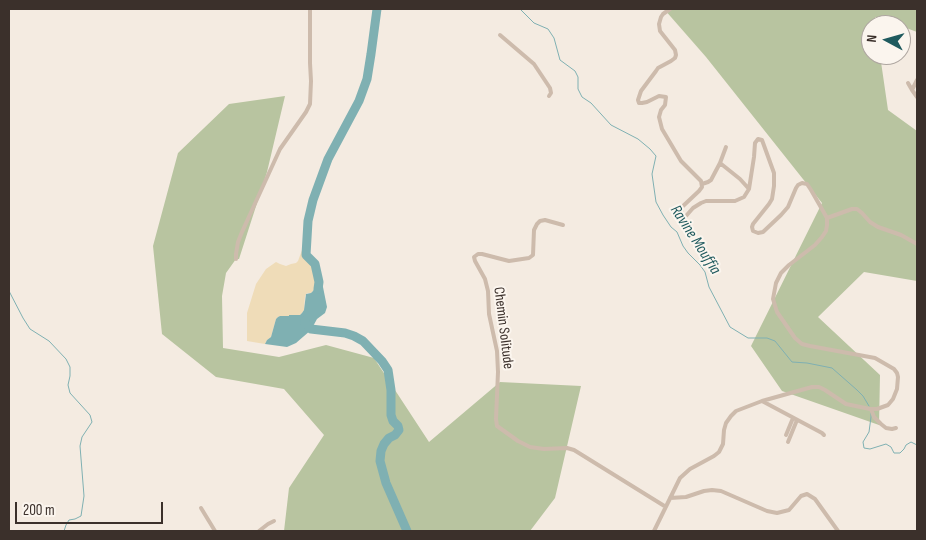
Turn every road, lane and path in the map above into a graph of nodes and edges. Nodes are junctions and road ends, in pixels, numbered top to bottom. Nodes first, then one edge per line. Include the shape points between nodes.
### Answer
1 (310, 9) edge
2 (670, 9) edge
3 (500, 35) dead end
4 (917, 80) edge
5 (908, 84) dead end
6 (912, 90) junction
7 (549, 96) dead end
8 (917, 97) edge
9 (726, 147) dead end
10 (720, 163) junction
11 (702, 184) junction
12 (749, 190) junction
13 (827, 218) junction
14 (563, 226) dead end
15 (917, 244) edge
16 (236, 259) dead end
17 (762, 401) junction
18 (871, 409) junction
19 (795, 419) junction
20 (896, 428) dead end
21 (786, 435) dead end
22 (824, 435) dead end
23 (788, 442) dead end
24 (670, 498) junction
25 (666, 507) junction
26 (201, 508) dead end
27 (274, 521) dead end
28 (215, 531) edge
29 (259, 531) edge
30 (654, 531) edge
31 (838, 531) edge

1 - 16 street via 310,104 280,149 238,242
2 - 11 street via 660,17 659,24 660,31 675,50 675,58 656,71 641,91 638,102 666,97 659,117 662,130 681,161
3 - 7 street via 534,64 550,88
4 - 6 street
5 - 6 street
6 - 8 street
9 - 10 street
10 - 11 street via 711,180
10 - 12 street
11 - 12 street via 700,191 682,207 682,216 701,203 730,202 740,199
12 - 13 street via 755,143 761,140 775,178 772,199 753,224 753,231 764,232 788,206 796,188 802,183 807,184
13 - 15 street via 857,209 878,227
13 - 18 street via 822,237 781,273 773,299 780,317 802,344 871,356 896,370 898,383 893,399 885,406
14 - 25 street, Chemin Solitude via 540,221 534,230 533,255 529,258 509,261 482,254 474,257 488,291 497,351 497,426 530,447 574,450
17 - 18 street via 815,387 826,390 846,404
17 - 19 street
17 - 24 street via 731,416 724,426 719,452 683,474
18 - 20 street via 874,418 886,428
19 - 21 street
19 - 22 street
19 - 23 street
24 - 25 street
24 - 31 street via 720,491 776,513 789,510 807,494 815,499
25 - 30 street
26 - 28 street
27 - 29 street

